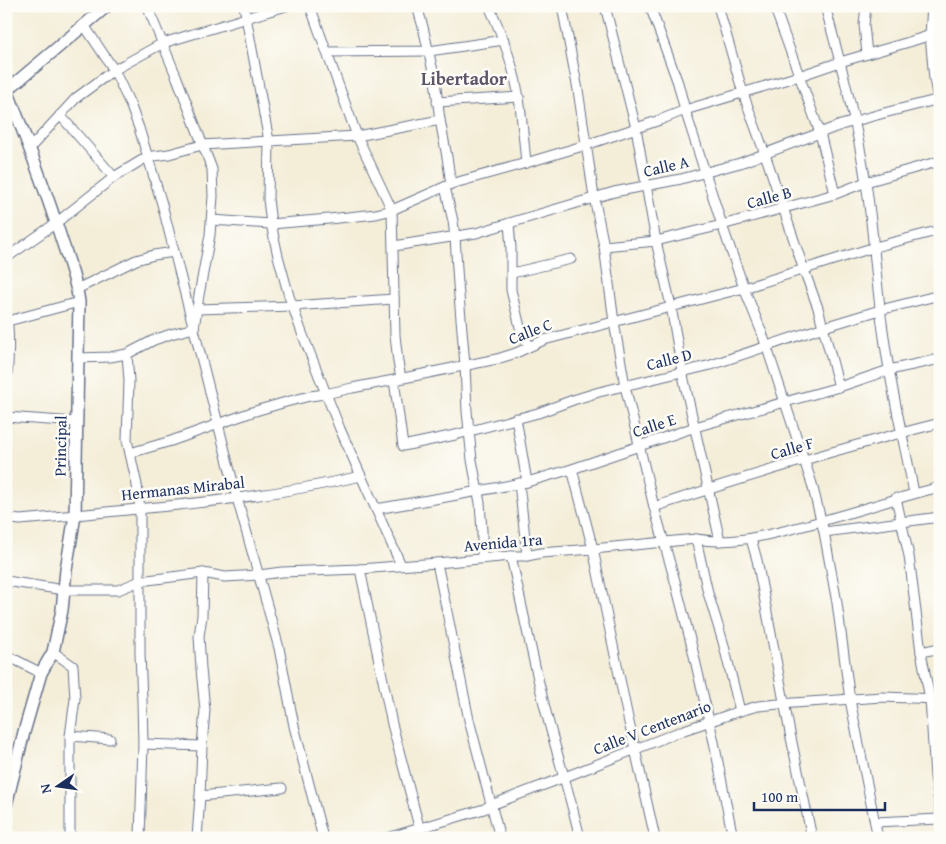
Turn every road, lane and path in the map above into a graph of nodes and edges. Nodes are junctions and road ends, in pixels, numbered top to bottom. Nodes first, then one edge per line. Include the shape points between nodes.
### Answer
1 (108, 6) edge
2 (147, 6) edge
3 (244, 6) edge
4 (286, 6) edge
5 (310, 6) edge
6 (417, 6) edge
7 (489, 6) edge
8 (562, 6) edge
9 (605, 6) edge
10 (650, 6) edge
11 (718, 6) edge
12 (774, 6) edge
13 (825, 6) edge
14 (866, 6) edge
15 (932, 6) edge
16 (245, 19) junction
17 (84, 25) junction
18 (940, 32) edge
19 (930, 35) junction
20 (504, 40) junction
21 (163, 43) junction
22 (429, 51) junction
23 (327, 52) junction
24 (867, 54) junction
25 (840, 62) junction
26 (114, 70) junction
27 (799, 76) junction
28 (6, 90) edge
29 (743, 93) junction
30 (519, 97) junction
31 (438, 102) junction
32 (939, 103) edge
33 (685, 110) junction
34 (60, 115) junction
35 (440, 120) junction
36 (855, 121) junction
37 (636, 128) junction
38 (820, 134) junction
39 (358, 136) junction
40 (269, 141) junction
41 (202, 145) junction
42 (586, 145) junction
43 (30, 148) junction
44 (765, 154) junction
45 (147, 157) junction
46 (940, 161) edge
47 (526, 163) junction
48 (706, 172) junction
49 (114, 177) junction
50 (866, 182) junction
51 (448, 185) junction
52 (647, 186) junction
53 (835, 194) junction
54 (594, 197) junction
55 (783, 209) junction
56 (392, 210) junction
57 (212, 220) junction
58 (56, 222) junction
59 (271, 224) junction
60 (509, 224) junction
61 (722, 225) junction
62 (940, 230) edge
63 (455, 237) junction
64 (656, 241) junction
65 (394, 246) junction
66 (604, 246) junction
67 (875, 247) junction
68 (174, 252) junction
69 (6, 258) edge
70 (571, 259) dead end
71 (804, 270) junction
72 (512, 273) junction
73 (744, 288) junction
74 (77, 289) junction
75 (940, 295) edge
76 (394, 299) junction
77 (79, 302) junction
78 (292, 306) junction
79 (671, 306) junction
80 (198, 309) junction
81 (880, 310) junction
82 (7, 316) edge
83 (614, 322) junction
84 (824, 327) junction
85 (194, 328) junction
86 (529, 346) junction
87 (766, 346) junction
88 (127, 354) junction
89 (78, 358) junction
90 (940, 359) edge
91 (465, 366) junction
92 (889, 370) junction
93 (7, 371) edge
94 (682, 371) junction
95 (398, 379) junction
96 (6, 384) edge
97 (625, 386) junction
98 (839, 387) junction
99 (325, 394) junction
100 (786, 401) junction
101 (6, 417) edge
102 (516, 418) junction
103 (76, 422) junction
104 (940, 423) edge
105 (219, 424) junction
106 (695, 427) junction
107 (469, 431) junction
108 (902, 433) junction
109 (640, 445) junction
110 (130, 452) junction
111 (805, 460) junction
112 (572, 469) junction
113 (361, 476) junction
114 (523, 483) junction
115 (940, 486) edge
116 (709, 489) junction
117 (477, 491) junction
118 (914, 493) junction
119 (237, 498) junction
120 (896, 498) junction
121 (654, 507) junction
122 (140, 509) junction
123 (376, 509) junction
124 (75, 515) junction
125 (940, 517) edge
126 (6, 518) edge
127 (821, 521) junction
128 (901, 521) junction
129 (824, 532) junction
130 (696, 539) junction
131 (751, 539) junction
132 (720, 541) junction
133 (664, 543) junction
134 (593, 550) junction
135 (511, 556) junction
136 (527, 556) junction
137 (482, 558) junction
138 (437, 563) junction
139 (402, 565) junction
140 (360, 569) junction
141 (203, 573) junction
142 (259, 575) junction
143 (6, 581) edge
144 (140, 581) junction
145 (64, 590) junction
146 (940, 648) edge
147 (53, 652) junction
148 (921, 652) junction
149 (6, 655) edge
150 (41, 673) junction
151 (930, 699) junction
152 (850, 700) junction
153 (940, 700) edge
154 (785, 703) junction
155 (740, 710) junction
156 (708, 721) junction
157 (70, 736) junction
158 (110, 739) dead end
159 (142, 744) junction
160 (202, 746) junction
161 (635, 749) junction
162 (565, 777) junction
163 (282, 788) dead end
164 (200, 796) junction
165 (6, 805) edge
166 (491, 805) junction
167 (940, 810) edge
168 (940, 819) edge
169 (875, 822) junction
170 (420, 827) junction
171 (70, 838) edge
172 (140, 838) edge
173 (197, 838) edge
174 (323, 838) edge
175 (387, 838) edge
176 (422, 838) edge
177 (500, 838) edge
178 (580, 838) edge
179 (655, 838) edge
180 (733, 838) edge
181 (812, 838) edge
182 (878, 838) edge

1 - 17 street
2 - 21 street
3 - 16 street
4 - 16 street
5 - 23 street
6 - 22 street
7 - 20 street
8 - 42 street
9 - 37 street
10 - 33 street
11 - 29 street
12 - 27 street
13 - 25 street
14 - 24 street
15 - 19 street
16 - 21 street
16 - 40 street
17 - 26 street
17 - 28 street
18 - 19 street
19 - 24 street
19 - 32 street
20 - 22 street
20 - 30 street
21 - 26 street
21 - 41 street
22 - 23 street
22 - 31 street
23 - 39 street
24 - 25 street
25 - 27 street
25 - 36 street
26 - 34 street via 76,98
26 - 45 street via 130,104
27 - 29 street
27 - 38 street
28 - 43 street, Principal
29 - 33 street
29 - 44 street
30 - 31 street
30 - 47 street
31 - 35 street
32 - 36 street, Calle A
33 - 37 street
33 - 48 street
34 - 43 street
34 - 49 street
35 - 39 street
35 - 51 street
36 - 38 street, Calle A
36 - 50 street
37 - 42 street
37 - 52 street
38 - 44 street, Calle A
38 - 53 street
39 - 40 street
39 - 56 street
40 - 41 street
40 - 59 street
41 - 45 street
41 - 57 street via 212,169
42 - 47 street
42 - 54 street
43 - 58 street, Principal
44 - 48 street, Calle A
44 - 55 street
45 - 49 street
45 - 68 street
46 - 50 street, Calle B
47 - 51 street
48 - 52 street, Calle A
48 - 61 street
49 - 58 street
50 - 53 street, Calle B
50 - 67 street
51 - 56 street
51 - 63 street
52 - 54 street, Calle A
52 - 64 street
53 - 55 street, Calle B
54 - 60 street, Calle A
54 - 66 street
55 - 61 street, Calle B
55 - 71 street
56 - 59 street via 365,216
56 - 65 street
57 - 59 street
57 - 80 street
58 - 69 street
58 - 74 street, Principal
59 - 78 street
60 - 63 street, Calle A
60 - 72 street
61 - 64 street, Calle B
61 - 73 street
62 - 67 street, Calle C
63 - 65 street, Calle A
63 - 91 street
64 - 66 street, Calle B
64 - 79 street
65 - 76 street
66 - 83 street
67 - 71 street, Calle C
67 - 81 street
68 - 74 street via 136,260
68 - 85 street
70 - 72 street
71 - 73 street, Calle C
71 - 84 street
72 - 86 street via 515,310
73 - 79 street, Calle C
73 - 87 street
74 - 77 street, Principal
75 - 81 street, Calle D
76 - 78 street
76 - 95 street
77 - 82 street
77 - 89 street, Principal
78 - 80 street
78 - 99 street
79 - 83 street, Calle C
79 - 94 street
80 - 85 street
81 - 84 street, Calle D
81 - 92 street
82 - 93 street
83 - 86 street, Calle C
83 - 97 street
84 - 87 street, Calle D
84 - 98 street
85 - 88 street via 154,340
85 - 105 street
86 - 91 street, Calle C via 510,355
87 - 94 street, Calle D
87 - 100 street
88 - 89 street
88 - 110 street
89 - 103 street, Principal
90 - 92 street, Calle E
91 - 95 street, Calle C
91 - 107 street
92 - 98 street, Calle E
92 - 108 street
93 - 96 street
94 - 97 street, Calle D
94 - 106 street
95 - 99 street, Calle C
95 - 107 street, Calle D via 403,446
97 - 102 street, Calle D
97 - 109 street
98 - 100 street, Calle E
99 - 105 street, Calle C via 286,402
99 - 113 street
100 - 106 street, Calle E
100 - 111 street
101 - 103 street
102 - 107 street, Calle D
102 - 114 street
103 - 124 street, Principal
104 - 108 street, Calle F
105 - 110 street, Calle C
105 - 119 street
106 - 109 street, Calle E
106 - 116 street
107 - 117 street
108 - 111 street, Calle F
108 - 118 street
109 - 112 street, Calle E
109 - 121 street
110 - 122 street
111 - 116 street, Calle F
111 - 127 street
112 - 114 street, Calle E
112 - 134 street
113 - 119 street, Hermanas Mirabal via 319,486
113 - 123 street
114 - 117 street, Calle E
114 - 136 street
115 - 118 street, Avenida 1ra
116 - 121 street, Calle F
116 - 132 street
117 - 123 street, Calle E
117 - 137 street
118 - 120 street, Avenida 1ra
119 - 122 street, Hermanas Mirabal
119 - 142 street
120 - 127 street, Avenida 1ra
120 - 128 street
121 - 133 street
122 - 124 street, Hermanas Mirabal
122 - 144 street
123 - 139 street
124 - 126 street, Hermanas Mirabal via 20,520
124 - 145 street, Principal
125 - 128 street
127 - 129 street
127 - 131 street, Avenida 1ra
128 - 129 street
128 - 148 street via 909,556
129 - 152 street via 838,603
130 - 132 street, Avenida 1ra
130 - 133 street, Avenida 1ra
130 - 155 street
131 - 132 street, Avenida 1ra
131 - 154 street via 758,560
133 - 134 street, Avenida 1ra
133 - 156 street
134 - 136 street, Avenida 1ra
134 - 161 street
135 - 136 street, Avenida 1ra
135 - 137 street, Avenida 1ra
135 - 162 street via 538,680
137 - 138 street, Avenida 1ra
138 - 139 street, Avenida 1ra
138 - 166 street via 468,720
139 - 140 street, Avenida 1ra
140 - 142 street, Avenida 1ra
140 - 170 street via 392,724
141 - 142 street, Avenida 1ra via 225,577
141 - 144 street, Avenida 1ra
141 - 160 street via 199,636 205,710
142 - 174 street
143 - 145 street, Avenida 1ra
144 - 145 street, Avenida 1ra via 118,590
144 - 159 street
145 - 147 street, Principal
146 - 148 street
147 - 150 street, Principal
147 - 157 street via 72,665 75,699
148 - 151 street
149 - 150 street
150 - 165 street, Principal
151 - 152 street, Calle V Centenario
151 - 153 street, Calle V Centenario
151 - 167 street
152 - 154 street, Calle V Centenario
152 - 169 street
154 - 155 street, Calle V Centenario
154 - 181 street
155 - 156 street, Calle V Centenario
156 - 161 street, Calle V Centenario
156 - 180 street
157 - 158 street
157 - 171 street
159 - 160 street
159 - 172 street
160 - 164 street
161 - 162 street, Calle V Centenario
161 - 179 street
162 - 166 street, Calle V Centenario
162 - 178 street
163 - 164 street
164 - 173 street
166 - 170 street, Calle V Centenario
166 - 177 street
168 - 169 street
169 - 182 street
170 - 175 street, Calle V Centenario
170 - 176 street

